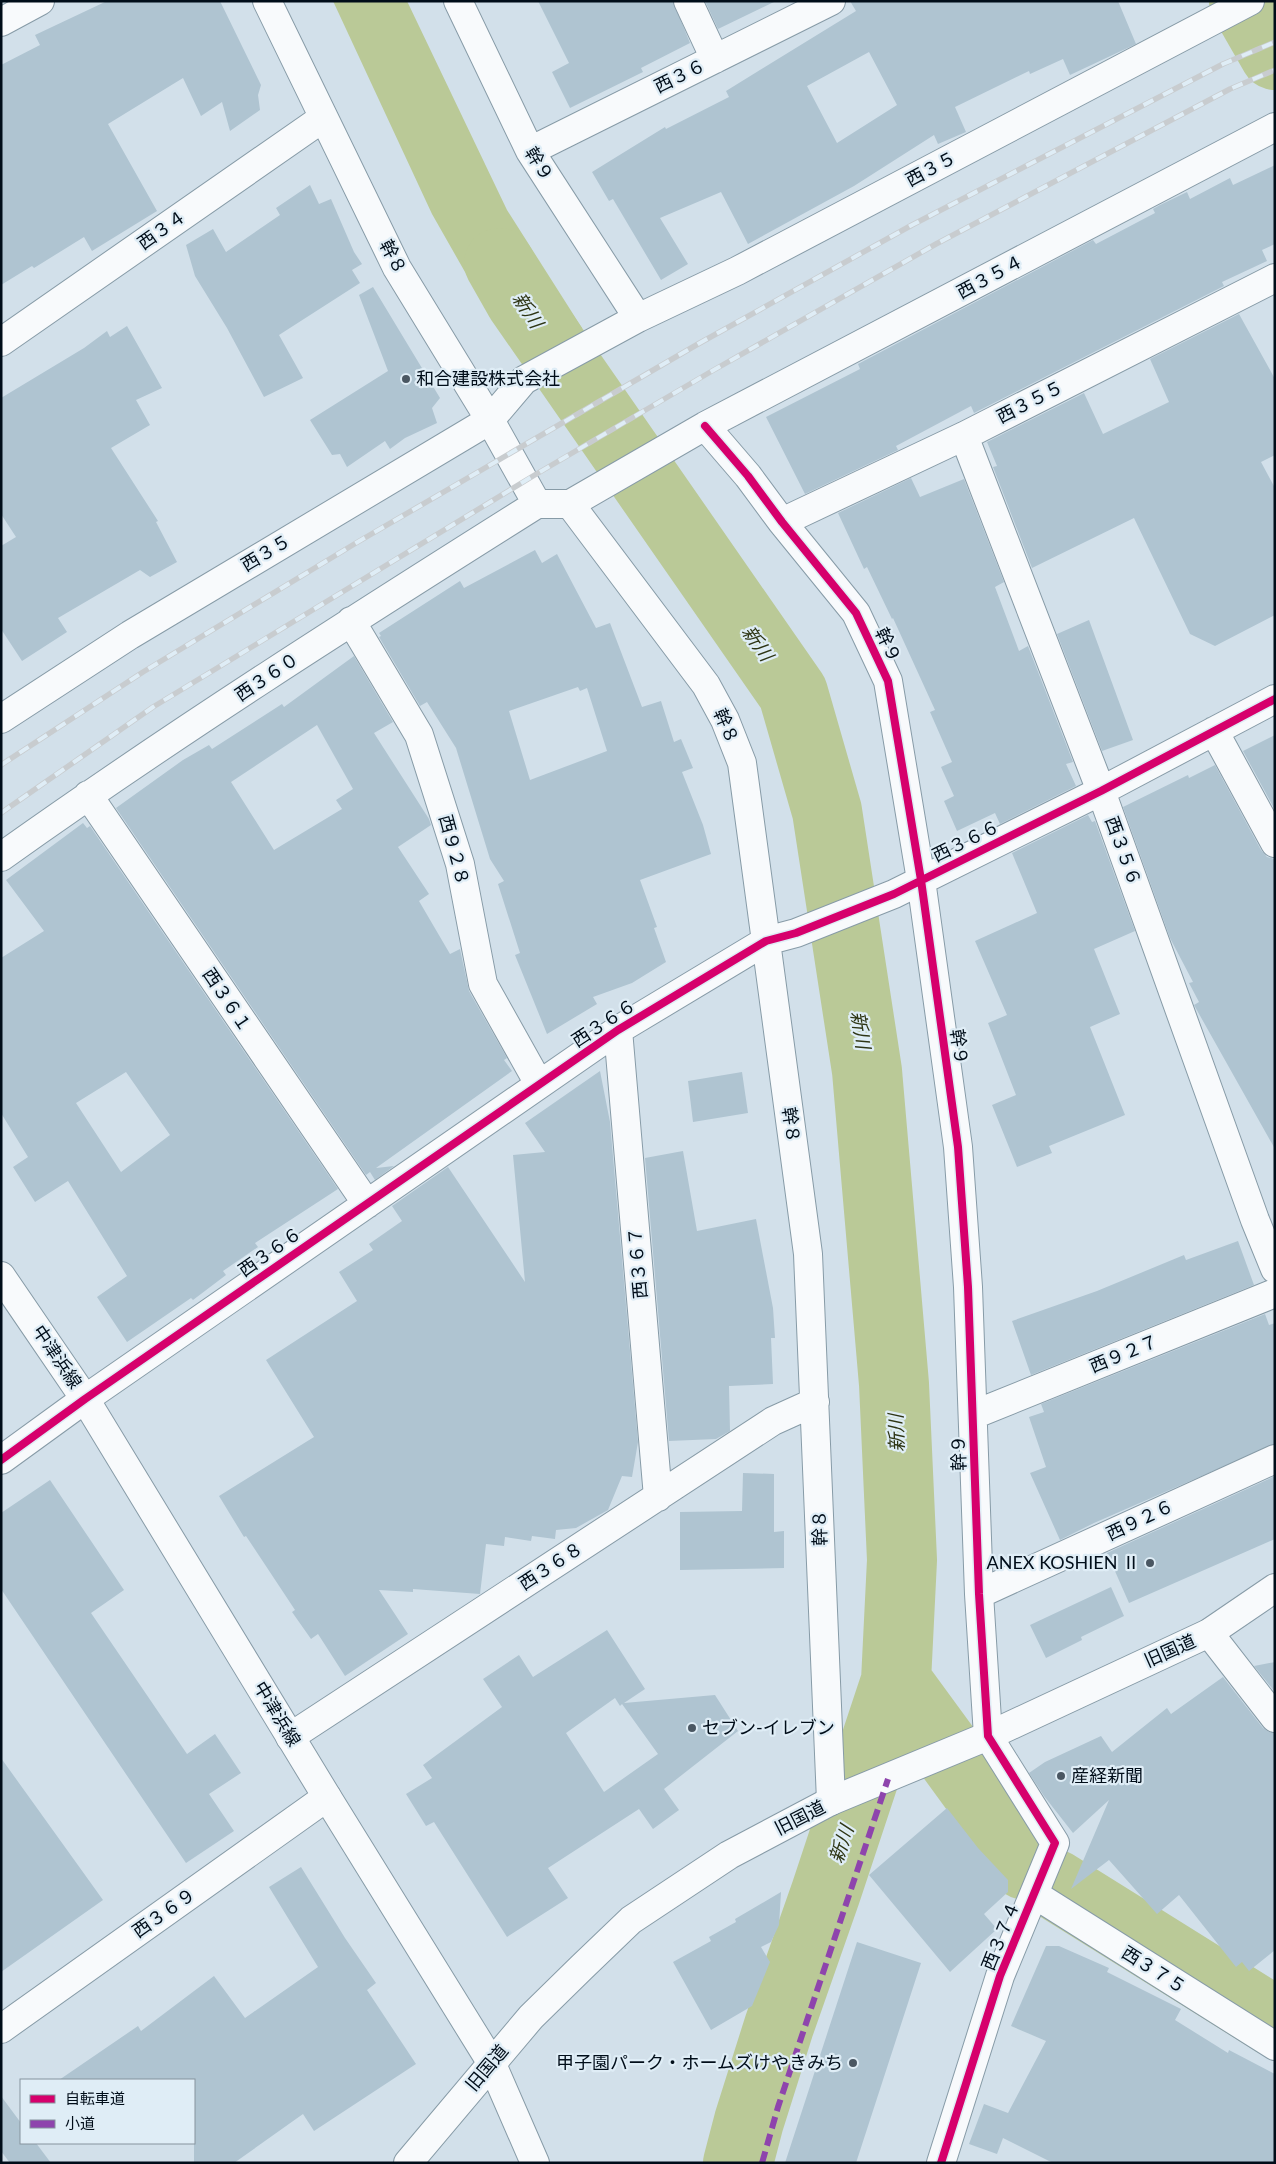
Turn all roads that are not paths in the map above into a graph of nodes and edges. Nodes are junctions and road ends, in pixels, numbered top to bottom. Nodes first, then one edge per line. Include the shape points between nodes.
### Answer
1 (40, 1) edge
2 (267, 1) edge
3 (458, 1) edge
4 (688, 1) edge
5 (831, 1) edge
6 (1226, 8) edge
7 (1, 22) edge
8 (715, 59) junction
9 (323, 118) junction
10 (1274, 128) edge
11 (530, 151) junction
12 (1275, 278) edge
13 (638, 318) junction
14 (1, 342) edge
15 (490, 420) junction
16 (705, 426) junction
17 (964, 436) junction
18 (537, 504) junction
19 (570, 504) junction
20 (782, 522) junction
21 (351, 621) junction
22 (1275, 699) edge
23 (1, 719) edge
24 (1214, 731) junction
25 (1101, 791) junction
26 (88, 795) junction
27 (1275, 843) edge
28 (1, 857) edge
29 (921, 880) junction
30 (766, 941) junction
31 (618, 1030) junction
32 (539, 1084) junction
33 (367, 1204) junction
34 (1265, 1215) edge
35 (1275, 1269) edge
36 (1, 1276) edge
37 (1275, 1293) edge
38 (85, 1399) junction
39 (815, 1402) junction
40 (972, 1415) junction
41 (1275, 1459) edge
42 (1, 1460) edge
43 (658, 1497) junction
44 (1275, 1588) edge
45 (979, 1594) junction
46 (1209, 1634) junction
47 (1275, 1718) edge
48 (290, 1737) junction
49 (980, 1739) junction
50 (327, 1797) junction
51 (837, 1800) junction
52 (1034, 1894) junction
53 (1, 2029) edge
54 (1275, 2046) edge
55 (492, 2062) junction
56 (408, 2163) edge
57 (535, 2163) edge
58 (941, 2163) edge

1 - 7 street
2 - 9 street, 幹８
3 - 11 street, 幹９
4 - 8 street
5 - 8 street, 西３６
6 - 13 street, 西３５ via 737,271
8 - 11 street, 西３６
9 - 14 street, 西３４
9 - 15 street, 幹８ via 397,268
10 - 16 street, 西３５４
11 - 13 street, 幹９
12 - 17 street, 西３５５
13 - 15 street, 西３５ via 524,380
15 - 18 street, 幹８
15 - 23 street, 西３５ via 130,635
16 - 19 street, 西３５４
16 - 20 street, 幹９
17 - 20 street, 西３５５
17 - 25 street, 西３５６
18 - 19 street
18 - 21 street, 西３６０
19 - 30 street, 幹８ via 706,685 726,720 742,763
20 - 29 street, 幹９ via 856,613 888,681
21 - 26 street, 西３６０
21 - 32 street, 西９２８ via 419,735 460,864 482,984
22 - 24 street, 西３６６
24 - 25 street, 西３６６
24 - 27 street
25 - 29 street, 西３６６
25 - 34 street, 西３５６
26 - 28 street, 西３６０
26 - 33 street, 西３６１
29 - 30 street, 西３６６ via 796,933
29 - 40 street, 幹９ via 958,1147 968,1287
30 - 31 street, 西３６６
30 - 39 street, 幹８ via 808,1254
31 - 32 street, 西３６６
31 - 43 street, 西３６７
32 - 33 street, 西３６６
33 - 38 street, 西３６６
34 - 35 street, 西３５６
36 - 38 street, 中津浜線
37 - 40 street, 西９２７
38 - 42 street, 西３６６
38 - 48 street, 中津浜線
39 - 43 street, 西３６８ via 773,1420
39 - 51 street, 幹８
40 - 45 street, 幹９
41 - 45 street, 西９２６
43 - 48 street, 西３６８
44 - 46 street, 旧国道
45 - 49 street, 幹９
46 - 47 street
46 - 49 street, 旧国道
48 - 50 street, 中津浜線
49 - 51 street, 旧国道
49 - 52 street, 西３７４ via 1055,1843
50 - 53 street, 西３６９
50 - 55 street, 中津浜線
51 - 55 street, 旧国道 via 729,1855 631,1920 531,2017
52 - 54 street, 西３７５
52 - 58 street, 西３７４ via 1000,1976
55 - 56 street, 旧国道
55 - 57 street, 中津浜線

